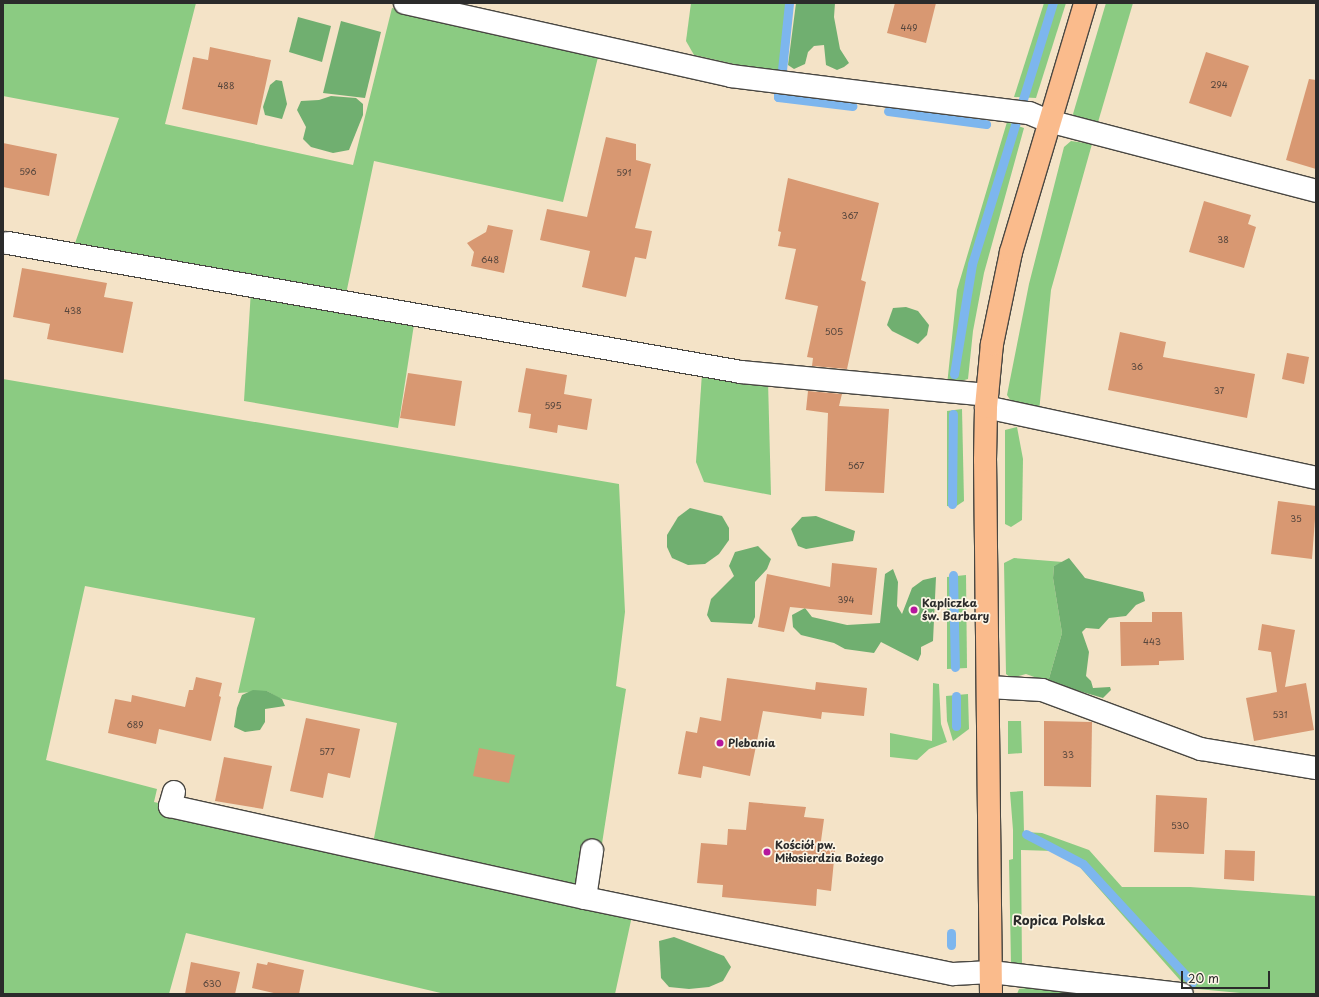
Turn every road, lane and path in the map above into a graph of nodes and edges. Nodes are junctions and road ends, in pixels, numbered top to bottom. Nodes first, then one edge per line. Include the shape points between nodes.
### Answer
1 (405, 3) edge
2 (1085, 3) edge
3 (1029, 115) junction
4 (1316, 191) edge
5 (8, 243) dead end
6 (987, 401) junction
7 (1316, 478) edge
8 (988, 687) junction
9 (1316, 768) edge
10 (174, 792) dead end
11 (592, 851) dead end
12 (585, 898) junction
13 (991, 972) junction
14 (991, 994) edge
15 (1182, 994) edge

1 - 3 street via 731,76
2 - 3 main road
3 - 4 street
3 - 6 main road via 1011,252 992,344
5 - 6 street via 741,372
6 - 7 street
6 - 8 main road
8 - 9 street via 1042,690 1201,749
8 - 13 main road
10 - 12 street via 170,806
11 - 12 street
12 - 13 street via 953,974
13 - 14 main road
13 - 15 street

